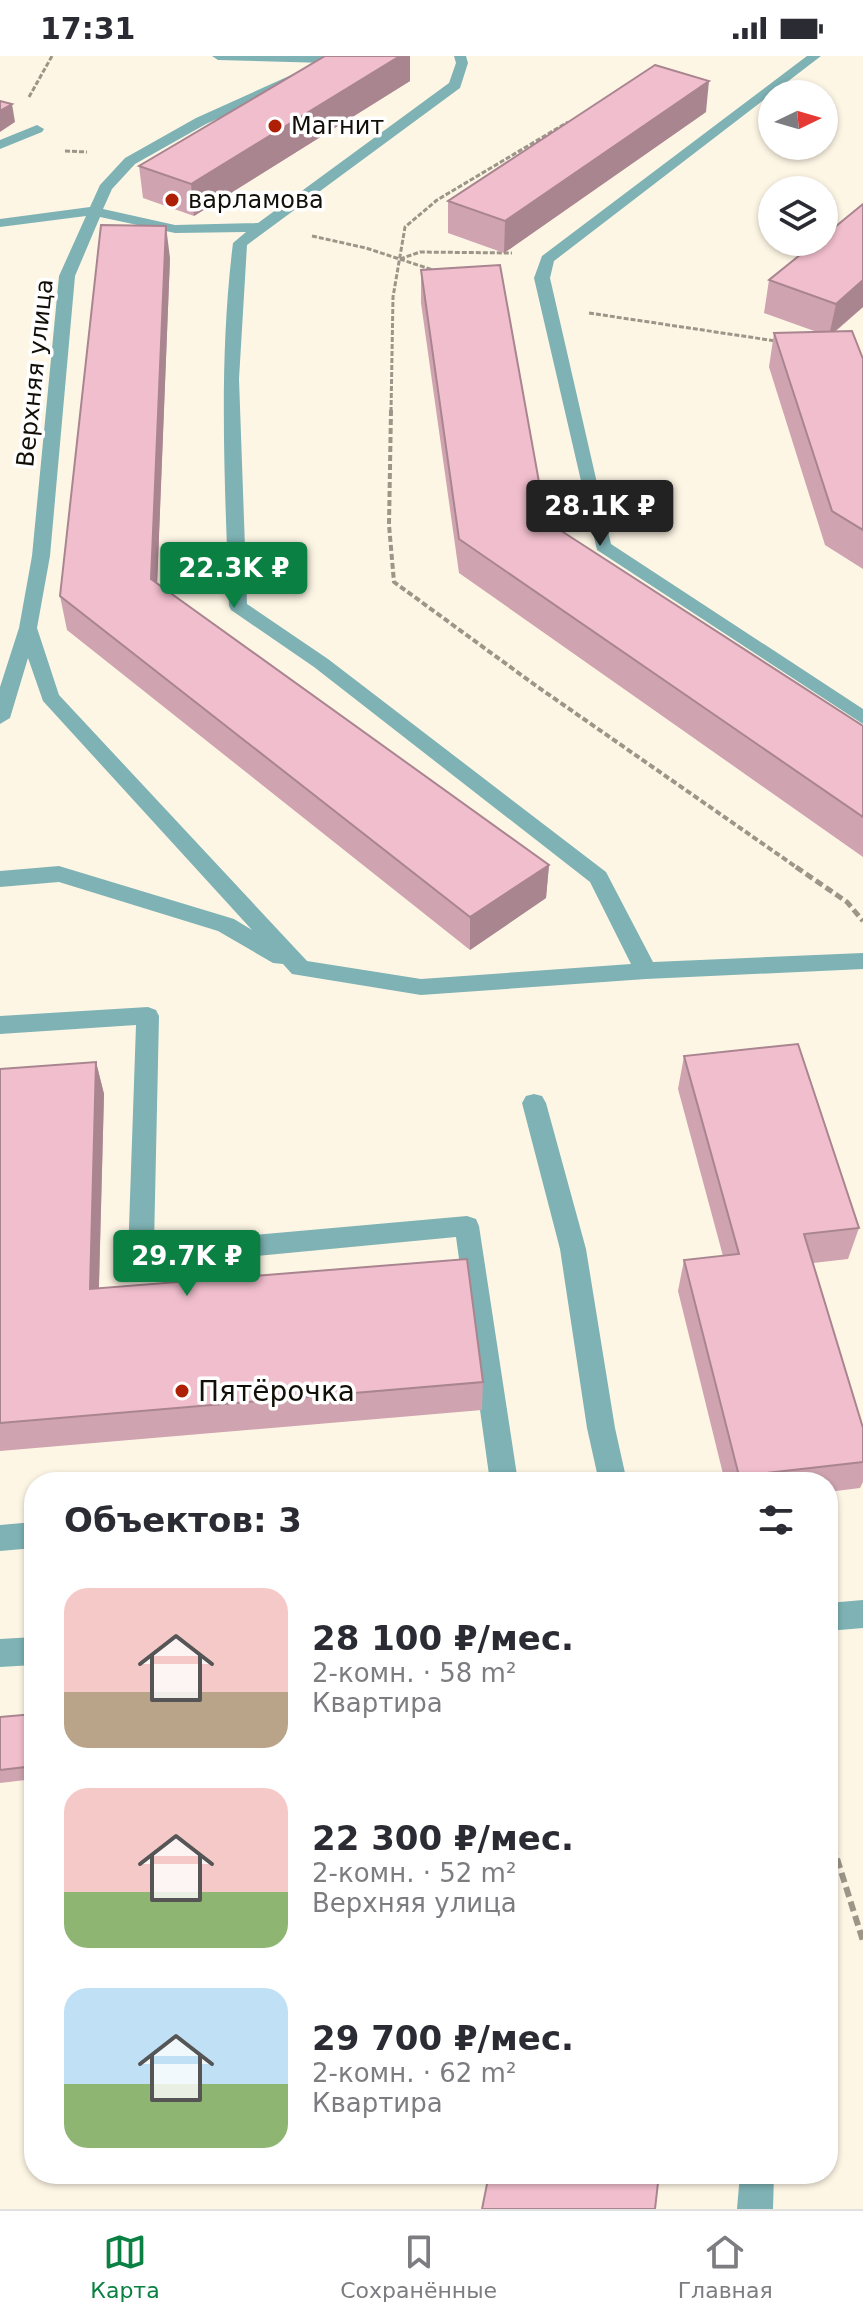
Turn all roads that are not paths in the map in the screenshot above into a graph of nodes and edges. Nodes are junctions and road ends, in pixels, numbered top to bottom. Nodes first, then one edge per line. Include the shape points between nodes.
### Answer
1 (218, 56) edge
2 (368, 56) edge
3 (460, 56) edge
4 (815, 56) edge
5 (350, 59) junction
6 (37, 129) dead end
7 (0, 145) edge
8 (93, 211) junction
9 (0, 223) edge
10 (259, 227) junction
11 (28, 628) junction
12 (0, 718) edge
13 (863, 718) edge
14 (0, 879) edge
15 (863, 961) edge
16 (300, 968) junction
17 (646, 971) junction
18 (0, 1025) edge
19 (534, 1103) dead end
20 (503, 1472) edge
21 (611, 1472) edge
22 (24, 1536) edge
23 (0, 1538) edge
24 (863, 1614) edge
25 (838, 1616) edge
26 (24, 1652) edge
27 (0, 1653) edge
28 (756, 2184) edge
29 (755, 2209) edge

1 - 5 street
2 - 5 street, Верхняя улица
3 - 10 street via 455,85
4 - 13 street via 547,259 542,278 603,546
5 - 8 street, Верхняя улица via 270,88 130,161 105,188
6 - 7 street
8 - 9 street
8 - 10 street via 175,229
8 - 11 street, Верхняя улица via 67,276 41,556
10 - 17 street via 240,243 233,291 238,606 321,663 598,877
11 - 12 street, Верхняя улица
11 - 16 street via 50,697
14 - 16 street via 59,874 226,925
15 - 17 street
16 - 17 street via 421,987
18 - 20 street via 148,1016 141,1256 467,1226
19 - 21 street via 573,1249
22 - 23 street
24 - 25 street
26 - 27 street
28 - 29 street

